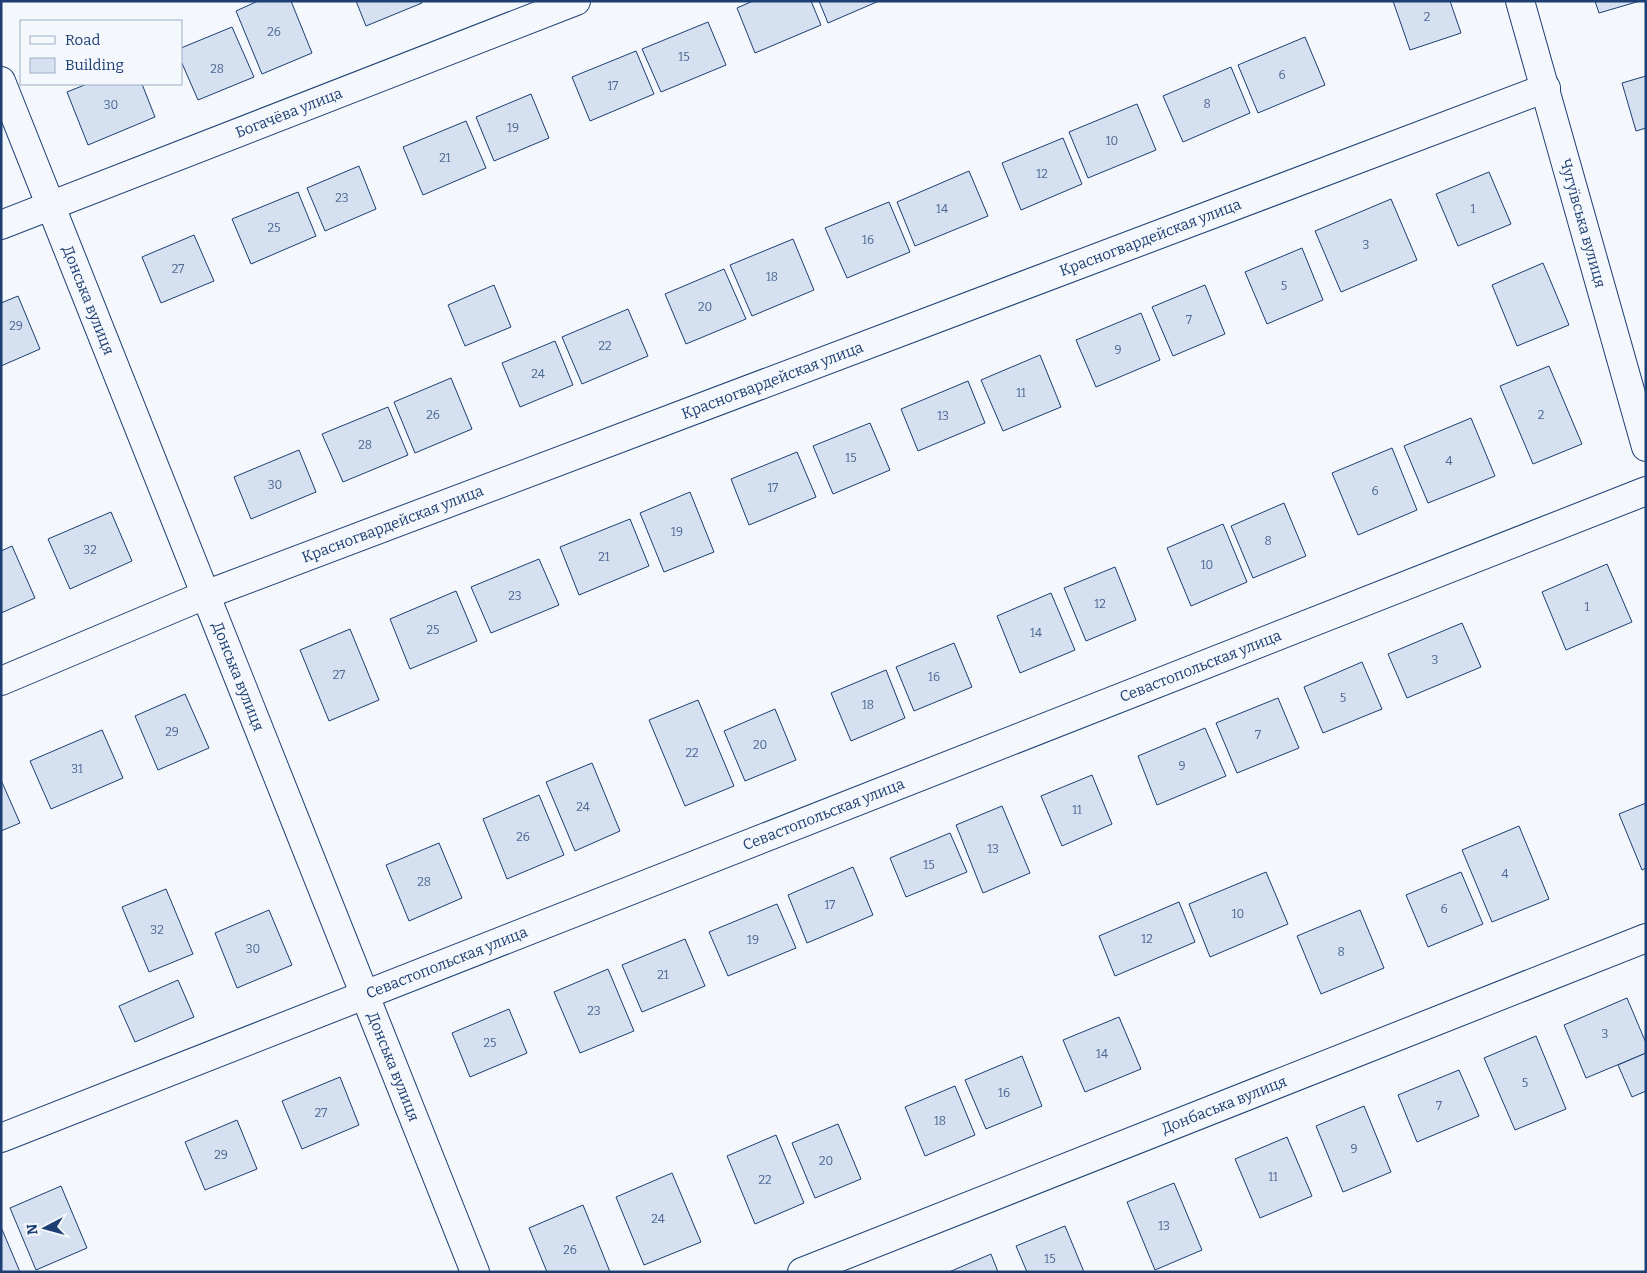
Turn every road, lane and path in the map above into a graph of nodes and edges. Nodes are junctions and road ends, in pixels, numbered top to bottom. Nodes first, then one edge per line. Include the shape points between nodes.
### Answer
1 (576, 1) edge
2 (1520, 1) edge
3 (1, 81) edge
4 (1546, 88) junction
5 (51, 206) junction
6 (1, 225) edge
7 (1646, 446) edge
8 (1646, 491) edge
9 (205, 595) junction
10 (1, 681) edge
11 (1646, 938) edge
12 (365, 994) junction
13 (1, 1138) edge
14 (475, 1272) edge
15 (802, 1272) edge

1 - 5 street, Богачёва улица
2 - 4 street, Чугуївська вулиця
3 - 5 street, Донська вулиця
4 - 7 street, Чугуївська вулиця
4 - 9 street, Красногвардейская улица
5 - 6 street, Богачёва улица
5 - 9 street, Донська вулиця
8 - 12 street, Севастопольская улица
9 - 10 street, Красногвардейская улица
9 - 12 street, Донська вулиця
11 - 15 street, Донбаська вулиця
12 - 13 street, Севастопольская улица
12 - 14 street, Донська вулиця

